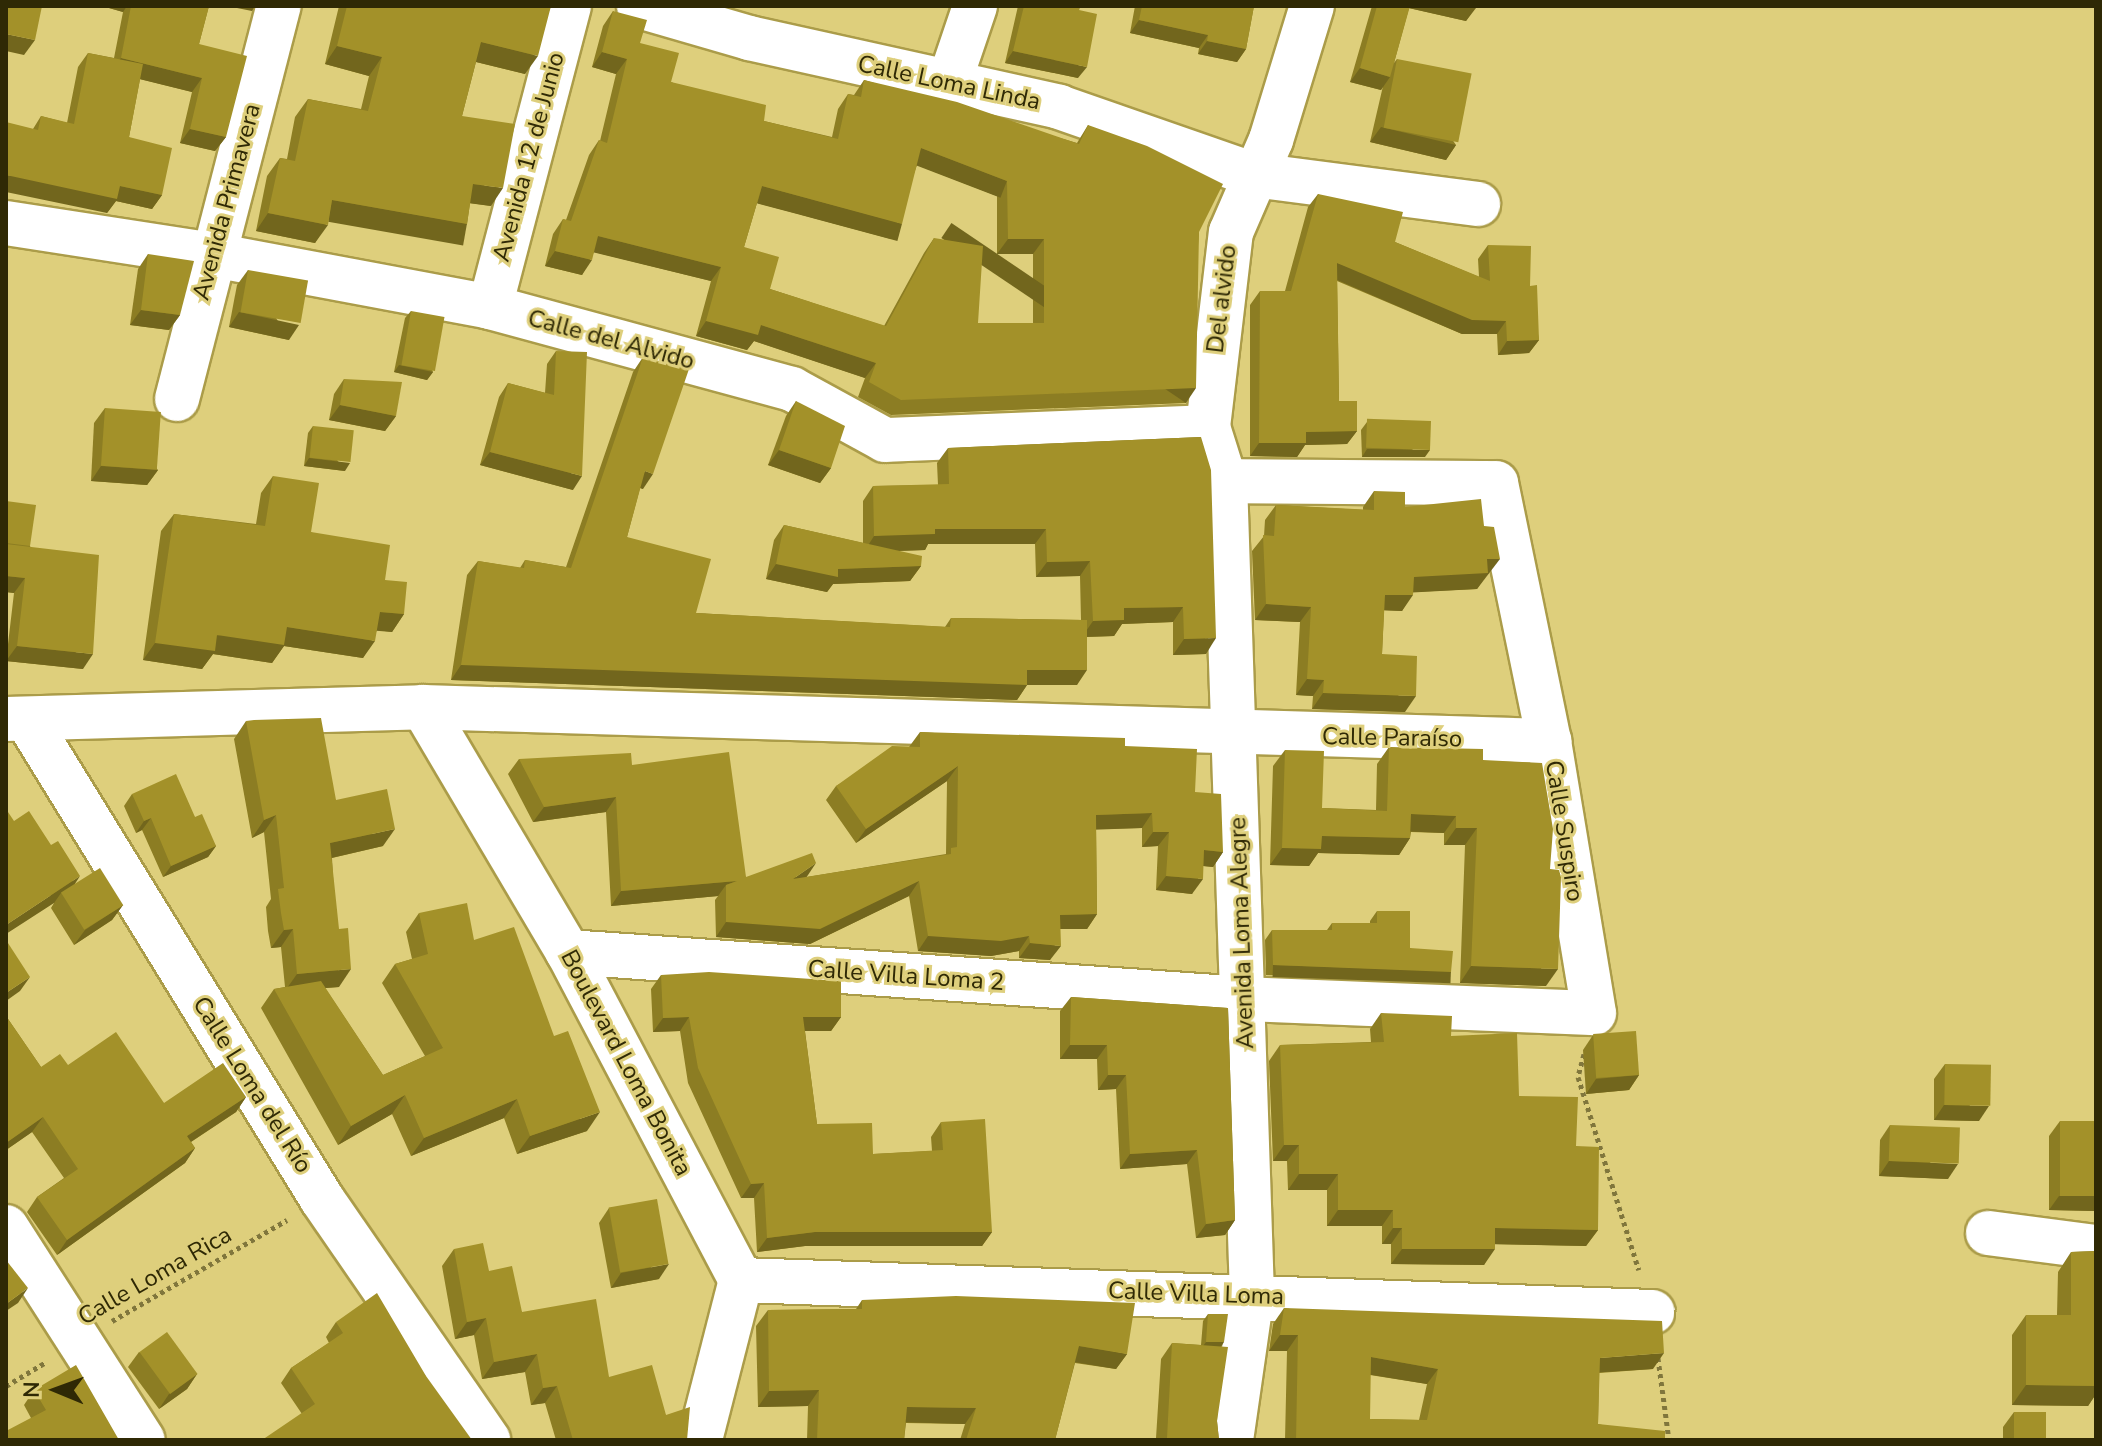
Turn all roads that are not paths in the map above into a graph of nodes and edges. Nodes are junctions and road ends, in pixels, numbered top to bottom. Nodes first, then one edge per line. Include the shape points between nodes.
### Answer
1 (279, 6) edge
2 (569, 6) edge
3 (639, 6) edge
4 (975, 6) edge
5 (1312, 6) edge
6 (949, 83) junction
7 (1254, 175) junction
8 (1478, 204) dead end
9 (6, 223) edge
10 (213, 255) junction
11 (490, 307) junction
12 (177, 399) dead end
13 (1208, 427) junction
14 (1225, 481) junction
15 (423, 707) junction
16 (17, 720) edge
17 (1235, 734) junction
18 (1549, 741) junction
19 (568, 952) junction
20 (1244, 999) junction
21 (1594, 1013) joint
22 (6, 1227) edge
23 (1988, 1233) dead end
24 (2096, 1247) edge
25 (741, 1280) junction
26 (1252, 1295) junction
27 (1652, 1312) road end
28 (143, 1440) edge
29 (488, 1440) edge
30 (700, 1440) edge
31 (1231, 1440) edge

1 - 10 street, Avenida Primavera
2 - 11 street, Avenida 12 de Junio
3 - 6 street, Calle Loma Linda via 749,38
4 - 6 street
5 - 7 street, Del alvido via 1271,140
6 - 7 street, Calle Loma Linda via 1059,107
7 - 8 street, Calle Loma Linda
7 - 13 street, Del alvido via 1231,232
9 - 10 street, Calle del Alvido
10 - 11 street, Calle del Alvido
10 - 12 street, Avenida Primavera
11 - 13 street, Calle del Alvido via 792,389 885,440
13 - 14 street, Avenida Loma Alegre
14 - 17 street, Avenida Loma Alegre
14 - 18 street, Calle Suspiro via 1496,483
15 - 16 street
15 - 17 street
15 - 19 street, Boulevard Loma Bonita
16 - 29 street, Calle Loma del Río via 322,1199
17 - 18 street, Calle Paraíso
17 - 20 street, Avenida Loma Alegre
18 - 21 street, Calle Suspiro
19 - 20 street, Calle Villa Loma 2
19 - 25 street, Boulevard Loma Bonita
20 - 21 street, Calle Villa Loma 2
20 - 26 street, Avenida Loma Alegre
22 - 28 street
23 - 24 street
25 - 26 street, Calle Villa Loma
25 - 30 street
26 - 27 street, Calle Villa Loma
26 - 31 street, Avenida Loma Alegre

